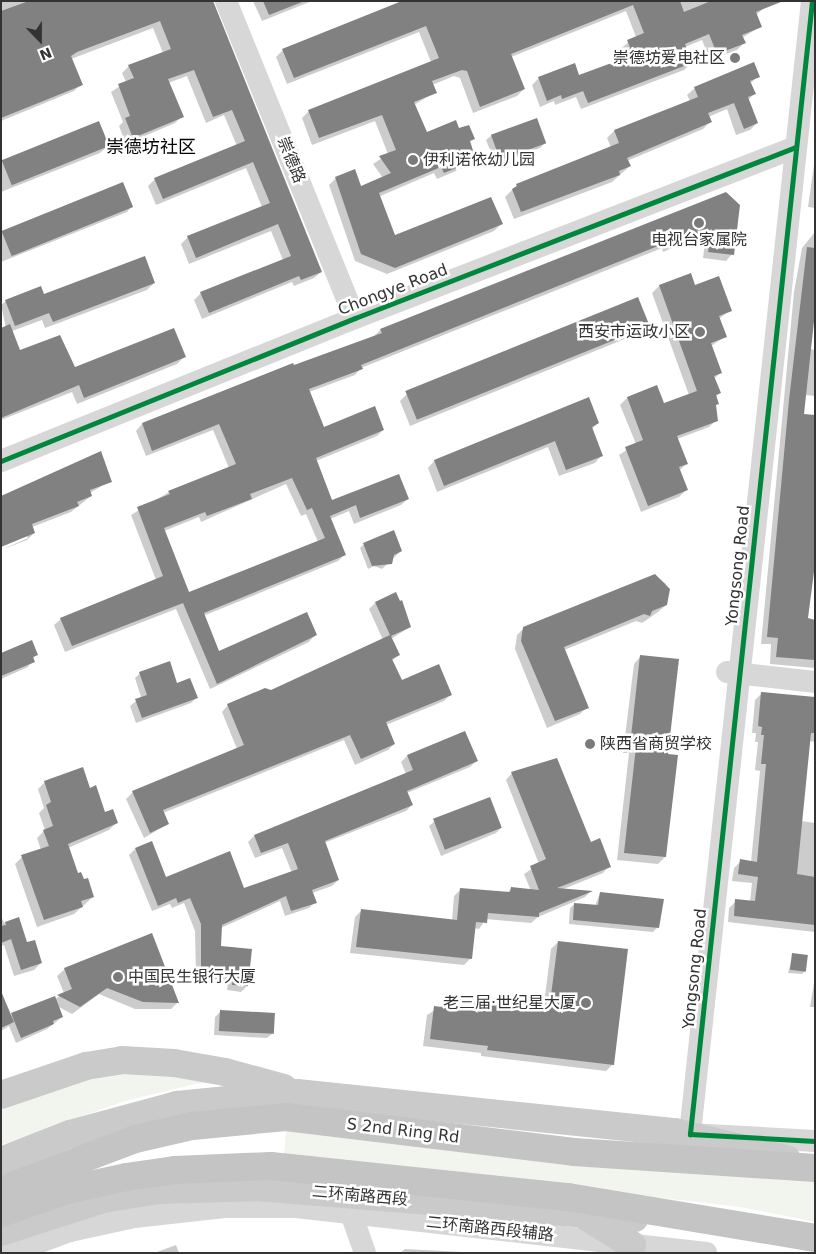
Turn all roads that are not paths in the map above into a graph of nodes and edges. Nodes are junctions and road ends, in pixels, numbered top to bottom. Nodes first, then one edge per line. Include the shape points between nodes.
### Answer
1 (226, 1) edge
2 (798, 1) edge
3 (812, 1) edge
4 (788, 150) junction
5 (355, 318) junction
6 (1, 461) edge
7 (733, 672) junction
8 (815, 682) edge
9 (297, 1093) junction
10 (1, 1095) edge
11 (683, 1133) junction
12 (815, 1141) edge
13 (1, 1161) edge
14 (815, 1167) edge
15 (1, 1190) edge
16 (576, 1206) junction
17 (1, 1213) edge
18 (351, 1213) junction
19 (1, 1232) edge
20 (815, 1238) edge
21 (632, 1244) junction
22 (10, 1253) edge
23 (366, 1253) edge
24 (706, 1253) edge

1 - 5 street, 崇德路
2 - 4 street, Yongsong Road
3 - 4 street, Yongsong Road
4 - 5 street, Chongye Road
4 - 7 street, Yongsong Road
5 - 6 street, Chongye Road
7 - 8 street
7 - 11 street, Yongsong Road
9 - 10 main road via 225,1072 174,1063 122,1060 86,1066
9 - 11 main road
9 - 13 main road via 177,1105 70,1134
11 - 12 street
11 - 14 main road
14 - 15 highway, S 2nd Ring Rd via 574,1152 286,1117 192,1126 135,1140
16 - 17 highway via 271,1166 126,1177 67,1190
16 - 19 main road, 二环南路西段 via 258,1187 200,1188 159,1190 103,1199
16 - 20 highway
16 - 21 main road
18 - 21 street, 二环南路西段辅路
18 - 22 street, 二环南路西段辅路 via 296,1207 224,1207 134,1217 70,1231
18 - 23 street
21 - 24 street, 二环南路西段辅路

